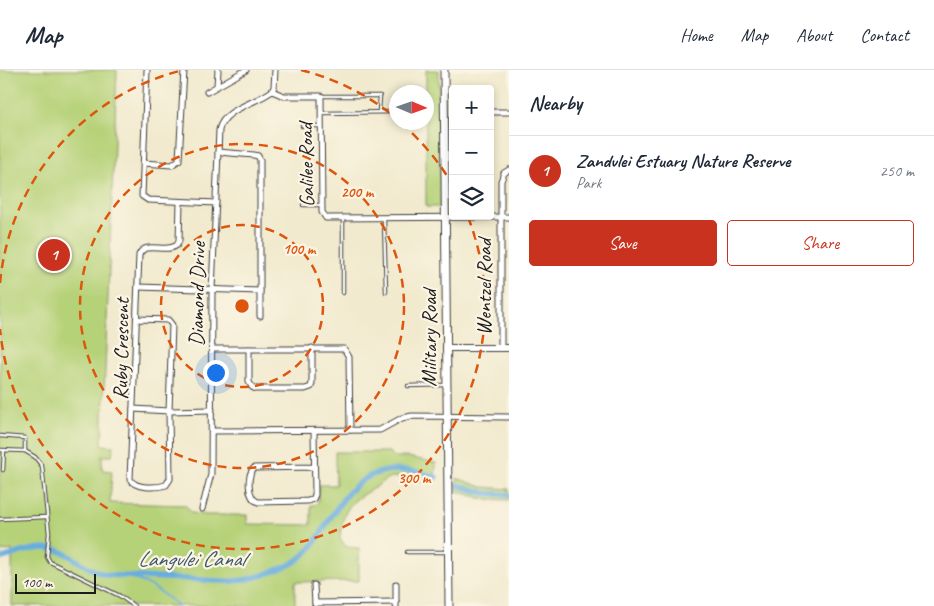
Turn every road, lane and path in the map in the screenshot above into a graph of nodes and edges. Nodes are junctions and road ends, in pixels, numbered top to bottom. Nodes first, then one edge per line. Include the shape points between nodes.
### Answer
1 (147, 70) edge
2 (184, 70) edge
3 (218, 70) edge
4 (246, 70) edge
5 (275, 70) edge
6 (444, 70) edge
7 (217, 86) junction
8 (272, 91) junction
9 (207, 92) dead end
10 (321, 96) junction
11 (379, 112) junction
12 (389, 112) edge
13 (444, 112) junction
14 (449, 112) edge
15 (494, 112) edge
16 (509, 112) edge
17 (321, 113) junction
18 (302, 126) dead end
19 (321, 126) junction
20 (218, 152) junction
21 (143, 163) junction
22 (509, 170) edge
23 (180, 202) junction
24 (216, 203) junction
25 (303, 205) dead end
26 (322, 205) junction
27 (500, 217) junction
28 (509, 217) edge
29 (445, 218) junction
30 (343, 219) junction
31 (384, 219) junction
32 (138, 287) junction
33 (212, 290) junction
34 (260, 291) junction
35 (386, 292) dead end
36 (343, 293) dead end
37 (260, 316) dead end
38 (136, 319) junction
39 (312, 348) junction
40 (446, 348) junction
41 (501, 348) junction
42 (509, 348) edge
43 (212, 349) junction
44 (249, 349) junction
45 (447, 385) junction
46 (408, 386) dead end
47 (133, 409) junction
48 (212, 410) junction
49 (169, 411) junction
50 (447, 416) junction
51 (509, 417) edge
52 (350, 430) junction
53 (212, 431) junction
54 (314, 431) junction
55 (0, 436) edge
56 (2, 450) edge
57 (25, 451) junction
58 (314, 467) junction
59 (3, 470) dead end
60 (202, 510) dead end
61 (47, 517) junction
62 (0, 519) edge
63 (406, 552) dead end
64 (448, 552) junction
65 (396, 584) dead end
66 (314, 585) dead end
67 (315, 604) edge
68 (356, 604) edge
69 (396, 604) edge
70 (134, 606) edge
71 (449, 606) edge

1 - 21 street
2 - 21 street via 179,160 172,165
3 - 7 street
4 - 7 street
5 - 8 street
6 - 13 main road, Military Road
7 - 9 street
8 - 10 street, Galilee Road via 284,96
8 - 20 street, Diamond Drive via 223,120
10 - 11 lane via 380,96
10 - 17 street, Galilee Road
11 - 12 lane
11 - 17 lane
13 - 14 street
13 - 29 main road, Military Road
15 - 16 street
17 - 19 street, Galilee Road
18 - 19 lane
19 - 26 street, Galilee Road
20 - 24 street, Diamond Drive
20 - 34 street via 256,155 259,159
21 - 23 street via 142,193 145,199
22 - 27 street, Wentzel Road via 501,181
23 - 24 street
23 - 32 street via 179,243 174,248 142,250
24 - 33 street, Diamond Drive
25 - 26 lane
26 - 30 street, Galilee Road via 326,218
27 - 28 street, Galilee Road
27 - 29 street, Galilee Road
27 - 41 street, Wentzel Road
29 - 31 street, Galilee Road
29 - 40 main road, Military Road
30 - 31 street, Galilee Road
30 - 36 lane
31 - 35 lane
32 - 33 street, Ruby Crescent
32 - 38 street, Ruby Crescent
33 - 34 street, Ruby Crescent
33 - 43 street, Diamond Drive
34 - 37 street
38 - 47 street, Ruby Crescent
38 - 49 street via 171,322
39 - 44 street
39 - 44 street via 312,384 308,389 252,388 249,382
39 - 52 street via 341,348 348,353
40 - 41 street
40 - 45 main road, Military Road
41 - 42 street
43 - 44 street
43 - 48 street, Diamond Drive
45 - 46 lane
45 - 50 main road, Military Road
47 - 49 street, Ruby Crescent
47 - 49 street via 130,479 137,486 162,486 169,481
48 - 49 street, Ruby Crescent
48 - 53 street, Diamond Drive
50 - 51 street
50 - 52 street via 412,416 384,428
50 - 64 main road, Military Road
52 - 54 street
53 - 54 street
53 - 60 street, Diamond Drive via 212,474
54 - 58 street
55 - 57 lane via 25,438
56 - 57 lane
56 - 59 lane
57 - 61 lane via 42,466
58 - 58 street via 315,495 312,500 258,502 251,497 250,474 254,468
61 - 62 lane
61 - 70 lane via 47,553 51,564
63 - 64 lane
64 - 71 main road, Military Road
65 - 69 street
66 - 67 street
67 - 68 street
68 - 69 street

